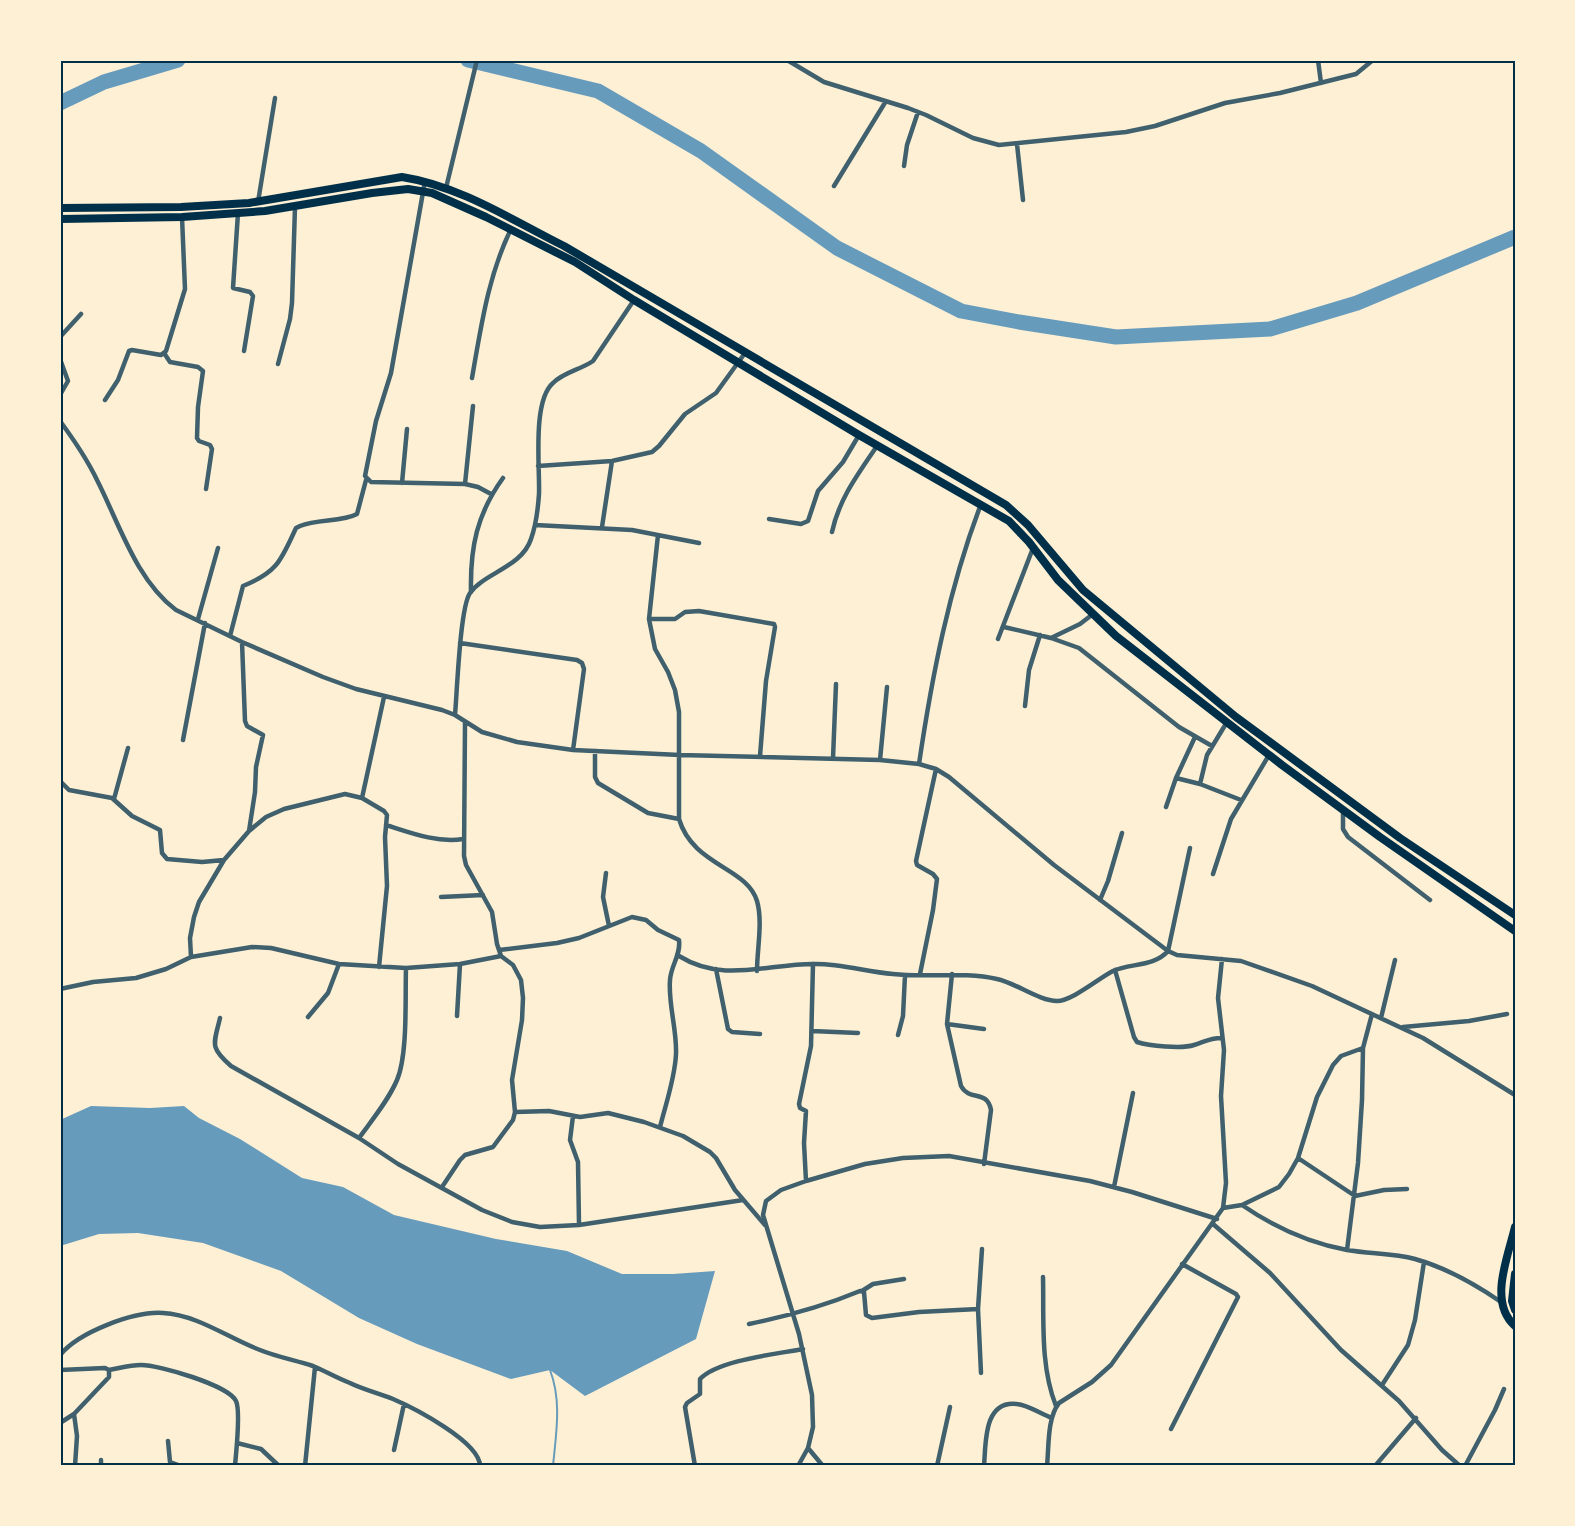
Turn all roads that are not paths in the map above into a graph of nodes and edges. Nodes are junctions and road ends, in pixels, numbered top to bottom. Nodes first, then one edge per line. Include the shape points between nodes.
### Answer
1 (477, 60) edge
2 (787, 60) edge
3 (1318, 60) edge
4 (1373, 60) edge
5 (1321, 83) junction
6 (275, 98) dead end
7 (886, 101) junction
8 (918, 112) junction
9 (1017, 144) junction
10 (904, 166) dead end
11 (425, 181) junction
12 (834, 186) dead end
13 (446, 188) junction
14 (424, 192) junction
15 (1023, 200) dead end
16 (258, 202) junction
17 (295, 207) junction
18 (60, 208) edge
19 (238, 213) junction
20 (182, 217) junction
21 (60, 219) edge
22 (511, 229) junction
23 (634, 300) junction
24 (81, 314) dead end
25 (60, 337) edge
26 (244, 351) dead end
27 (164, 353) junction
28 (745, 353) junction
29 (60, 359) edge
30 (739, 363) junction
31 (278, 364) dead end
32 (472, 378) dead end
33 (60, 395) edge
34 (105, 400) dead end
35 (473, 406) dead end
36 (60, 421) edge
37 (407, 429) dead end
38 (859, 435) junction
39 (877, 446) junction
40 (612, 461) junction
41 (538, 466) junction
42 (503, 478) dead end
43 (366, 480) junction
44 (402, 483) junction
45 (465, 484) junction
46 (206, 489) dead end
47 (491, 494) junction
48 (981, 504) junction
49 (769, 519) dead end
50 (535, 525) junction
51 (602, 527) junction
52 (832, 532) dead end
53 (658, 535) junction
54 (699, 543) dead end
55 (218, 548) dead end
56 (1033, 548) junction
57 (471, 592) junction
58 (1093, 614) junction
59 (198, 619) junction
60 (649, 620) junction
61 (205, 623) junction
62 (1004, 627) junction
63 (1040, 635) junction
64 (230, 636) junction
65 (1052, 638) junction
66 (998, 639) dead end
67 (242, 642) junction
68 (460, 643) junction
69 (836, 684) dead end
70 (887, 687) dead end
71 (384, 697) junction
72 (1025, 706) dead end
73 (455, 715) junction
74 (1227, 722) junction
75 (465, 723) junction
76 (1195, 737) junction
77 (183, 740) dead end
78 (1212, 746) junction
79 (128, 748) dead end
80 (573, 750) junction
81 (595, 751) junction
82 (680, 755) junction
83 (1269, 755) junction
84 (760, 756) junction
85 (833, 758) junction
86 (880, 760) junction
87 (919, 764) junction
88 (936, 769) junction
89 (1176, 778) junction
90 (60, 781) edge
91 (1200, 784) junction
92 (362, 798) junction
93 (114, 799) junction
94 (1241, 800) junction
95 (1166, 807) dead end
96 (1343, 810) junction
97 (679, 819) junction
98 (386, 825) junction
99 (249, 831) junction
100 (1122, 833) dead end
101 (463, 839) junction
102 (1190, 848) dead end
103 (224, 860) junction
104 (606, 873) dead end
105 (1213, 874) dead end
106 (483, 896) junction
107 (441, 897) dead end
108 (1100, 900) junction
109 (1430, 900) dead end
110 (1515, 915) edge
111 (609, 926) junction
112 (1515, 931) edge
113 (499, 950) junction
114 (1167, 951) junction
115 (501, 956) junction
116 (679, 956) junction
117 (191, 957) junction
118 (1222, 959) junction
119 (1395, 960) dead end
120 (339, 964) junction
121 (460, 964) junction
122 (813, 964) junction
123 (379, 967) junction
124 (406, 968) junction
125 (716, 969) junction
126 (757, 970) junction
127 (1114, 970) junction
128 (920, 974) junction
129 (952, 974) junction
130 (905, 975) junction
131 (60, 989) edge
132 (1372, 1014) junction
133 (1507, 1014) dead end
134 (457, 1016) dead end
135 (309, 1017) dead end
136 (220, 1018) dead end
137 (1381, 1018) junction
138 (947, 1024) junction
139 (1401, 1027) junction
140 (984, 1029) dead end
141 (812, 1031) junction
142 (858, 1033) dead end
143 (760, 1034) dead end
144 (898, 1035) dead end
145 (1221, 1038) junction
146 (1363, 1048) junction
147 (1133, 1093) dead end
148 (1515, 1095) edge
149 (515, 1112) junction
150 (573, 1116) junction
151 (660, 1126) junction
152 (359, 1138) junction
153 (1298, 1158) junction
154 (984, 1164) junction
155 (806, 1181) junction
156 (1114, 1187) junction
157 (442, 1188) junction
158 (1407, 1189) dead end
159 (1355, 1196) junction
160 (743, 1200) junction
161 (1242, 1206) junction
162 (1223, 1208) junction
163 (1217, 1219) junction
164 (1213, 1224) junction
165 (579, 1225) junction
166 (765, 1225) junction
167 (1515, 1227) edge
168 (982, 1249) dead end
169 (1347, 1250) junction
170 (1424, 1262) junction
171 (1182, 1264) junction
172 (1515, 1274) edge
173 (1042, 1277) dead end
174 (904, 1279) dead end
175 (862, 1291) junction
176 (1501, 1302) junction
177 (978, 1309) junction
178 (1515, 1310) edge
179 (794, 1315) junction
180 (749, 1324) dead end
181 (1515, 1326) edge
182 (803, 1349) junction
183 (60, 1355) edge
184 (315, 1367) junction
185 (60, 1370) edge
186 (109, 1370) junction
187 (981, 1373) dead end
188 (1382, 1386) junction
189 (1504, 1389) dead end
190 (404, 1404) junction
191 (1056, 1406) junction
192 (950, 1407) dead end
193 (74, 1414) junction
194 (1052, 1418) junction
195 (1416, 1418) junction
196 (60, 1423) edge
197 (1171, 1429) dead end
198 (168, 1441) dead end
199 (237, 1443) junction
200 (808, 1448) junction
201 (394, 1450) dead end
202 (101, 1460) dead end
203 (75, 1466) edge
204 (101, 1466) edge
205 (181, 1466) edge
206 (236, 1466) edge
207 (279, 1466) edge
208 (305, 1466) edge
209 (480, 1466) edge
210 (695, 1466) edge
211 (798, 1466) edge
212 (823, 1466) edge
213 (938, 1466) edge
214 (984, 1466) edge
215 (1047, 1466) edge
216 (1375, 1466) edge
217 (1462, 1466) edge

1 - 13 street
2 - 7 street via 824,82
3 - 5 street
4 - 5 street via 1356,74
5 - 9 street via 1225,103 1126,132
6 - 16 street
7 - 8 street
7 - 12 street
8 - 9 street via 989,144
8 - 10 street
9 - 15 street
11 - 13 main road
11 - 14 street
11 - 16 main road via 402,177 378,180
13 - 28 main road via 564,246
14 - 17 main road via 397,189
14 - 22 main road
14 - 43 street via 395,353 369,453
16 - 18 main road
17 - 19 main road
17 - 31 street via 292,303
19 - 20 main road
19 - 26 street via 233,288 253,296
20 - 21 main road
20 - 27 street via 185,289
22 - 23 main road via 575,262
22 - 32 street via 492,277
23 - 30 main road
23 - 41 street via 593,361 560,377 547,389
24 - 25 street
27 - 34 street via 129,351
27 - 46 street via 170,362 203,371 197,438 212,449
28 - 30 street
28 - 110 main road via 1005,505 1028,525 1091,597 1236,717 1400,838
29 - 33 street via 68,381
30 - 38 main road
30 - 40 street via 716,393 685,414 652,452
35 - 45 street
36 - 59 street via 98,481 117,527 142,570 167,603
37 - 44 street
38 - 39 main road
38 - 49 street via 843,462 818,491 808,522
39 - 48 main road
39 - 52 street via 847,490
40 - 41 street
40 - 51 street
41 - 50 street
42 - 47 street
43 - 44 street
43 - 64 street via 357,514 300,526 279,563 243,586
44 - 45 street
45 - 47 street
47 - 57 street via 476,530
48 - 56 main road via 1008,521
48 - 87 street via 948,609
50 - 51 street
50 - 57 street via 523,554
51 - 53 street
53 - 54 street
53 - 60 street
55 - 59 street
56 - 58 main road via 1058,580
56 - 62 street
57 - 68 street
58 - 65 street
58 - 74 main road
59 - 61 street
60 - 82 street via 655,649 675,690
60 - 84 street via 675,619 685,612 699,611 774,624
61 - 64 street
61 - 77 street
62 - 63 street
62 - 66 street
63 - 65 street
63 - 72 street via 1029,670
64 - 67 street
65 - 76 street via 1085,652
67 - 71 street via 323,677
67 - 99 street via 247,726 263,735
68 - 73 street
68 - 80 street via 582,663
69 - 85 street
70 - 86 street
71 - 73 street
71 - 92 street
73 - 75 street
74 - 78 street
74 - 83 main road
75 - 80 street via 494,736
75 - 101 street
76 - 78 street
76 - 89 street
78 - 91 street
79 - 93 street
80 - 81 street
81 - 82 street
81 - 97 street via 598,783 648,813
82 - 84 street
82 - 97 street
83 - 94 street
83 - 96 main road
84 - 85 street
85 - 86 street
86 - 87 street
87 - 88 street
88 - 108 street
88 - 128 street via 916,861 917,866 937,879
89 - 91 street
89 - 95 street
90 - 93 street via 69,790
91 - 94 street
92 - 98 street via 384,811
92 - 99 street via 345,794 284,809
93 - 103 street via 132,816 160,830 164,857 202,862
94 - 105 street
96 - 109 street via 1343,829 1348,837
96 - 112 main road
97 - 126 street via 694,847 740,879 756,898
98 - 101 street via 430,838
98 - 123 street via 387,886
99 - 103 street
100 - 108 street
101 - 106 street via 466,865
102 - 114 street
103 - 117 street via 194,917
104 - 111 street via 603,897
106 - 107 street
106 - 113 street via 492,912
108 - 114 street
111 - 113 street via 557,943
111 - 116 street via 632,917 646,920 679,940
113 - 115 street
114 - 118 street
114 - 127 street via 1155,960
115 - 121 street
115 - 149 street via 518,972 523,998 512,1080
116 - 125 street via 693,965
116 - 151 street via 672,968 670,987 676,1054
117 - 120 street via 252,947
117 - 131 street via 136,978
118 - 132 street via 1261,968
118 - 145 street via 1218,998
119 - 137 street
120 - 123 street
120 - 135 street via 328,993
121 - 124 street
121 - 134 street
122 - 126 street
122 - 130 street
122 - 141 street
123 - 124 street
124 - 152 street via 399,1077
125 - 126 street
125 - 143 street via 728,1029
127 - 129 street via 1057,1001 998,979
127 - 145 street via 1137,1042 1184,1047
128 - 129 street
128 - 130 street
129 - 138 street
130 - 144 street
132 - 137 street
132 - 146 street
133 - 139 street
136 - 152 street via 214,1046 231,1066
137 - 139 street
138 - 140 street
138 - 154 street via 964,1091 989,1101
139 - 148 street
141 - 142 street
141 - 155 street via 799,1104 806,1112
145 - 162 street via 1226,1183
146 - 153 street via 1341,1056 1333,1065 1317,1097
146 - 159 street
147 - 156 street
149 - 150 street via 549,1111
149 - 157 street via 493,1147 465,1155
150 - 151 street via 608,1113
150 - 165 street via 570,1140 578,1162
151 - 160 street via 710,1152
152 - 157 street
153 - 159 street
153 - 161 street via 1279,1187
154 - 155 street via 949,1156 903,1158
154 - 156 street
155 - 166 street via 781,1190 766,1201
156 - 163 street
157 - 165 street via 512,1222 540,1227
158 - 159 street
159 - 169 street
160 - 165 street
160 - 166 street
161 - 162 street
161 - 169 street via 1284,1230
162 - 163 street
163 - 164 street
164 - 171 street
164 - 188 street via 1270,1273 1341,1350
166 - 179 street
167 - 176 main road
168 - 177 street
169 - 170 street
170 - 176 street via 1467,1280
170 - 188 street via 1408,1345
171 - 191 street via 1111,1365
171 - 197 street via 1238,1297
172 - 178 main road
173 - 191 street via 1045,1359
174 - 175 street via 873,1284
175 - 177 street via 866,1315 872,1318
175 - 179 street
176 - 181 main road via 1505,1315
177 - 187 street
179 - 180 street
179 - 182 street
182 - 200 street via 813,1410
182 - 210 street via 733,1363 703,1375 700,1394 685,1407
183 - 184 street via 81,1338 126,1318 166,1313 198,1321 263,1351
184 - 190 street
184 - 208 street
185 - 186 street
186 - 193 street via 109,1377
186 - 199 street via 154,1366 203,1381 232,1396 237,1405
188 - 195 street
189 - 217 street via 1496,1410
190 - 201 street
190 - 209 street via 466,1443
191 - 194 street
192 - 213 street
193 - 196 street
193 - 203 street
194 - 214 street via 1017,1404 1001,1407 988,1424
194 - 215 street
195 - 216 street
195 - 217 street via 1442,1450
198 - 205 street via 170,1462
199 - 206 street
199 - 207 street via 261,1449
200 - 211 street
200 - 212 street
202 - 204 street

